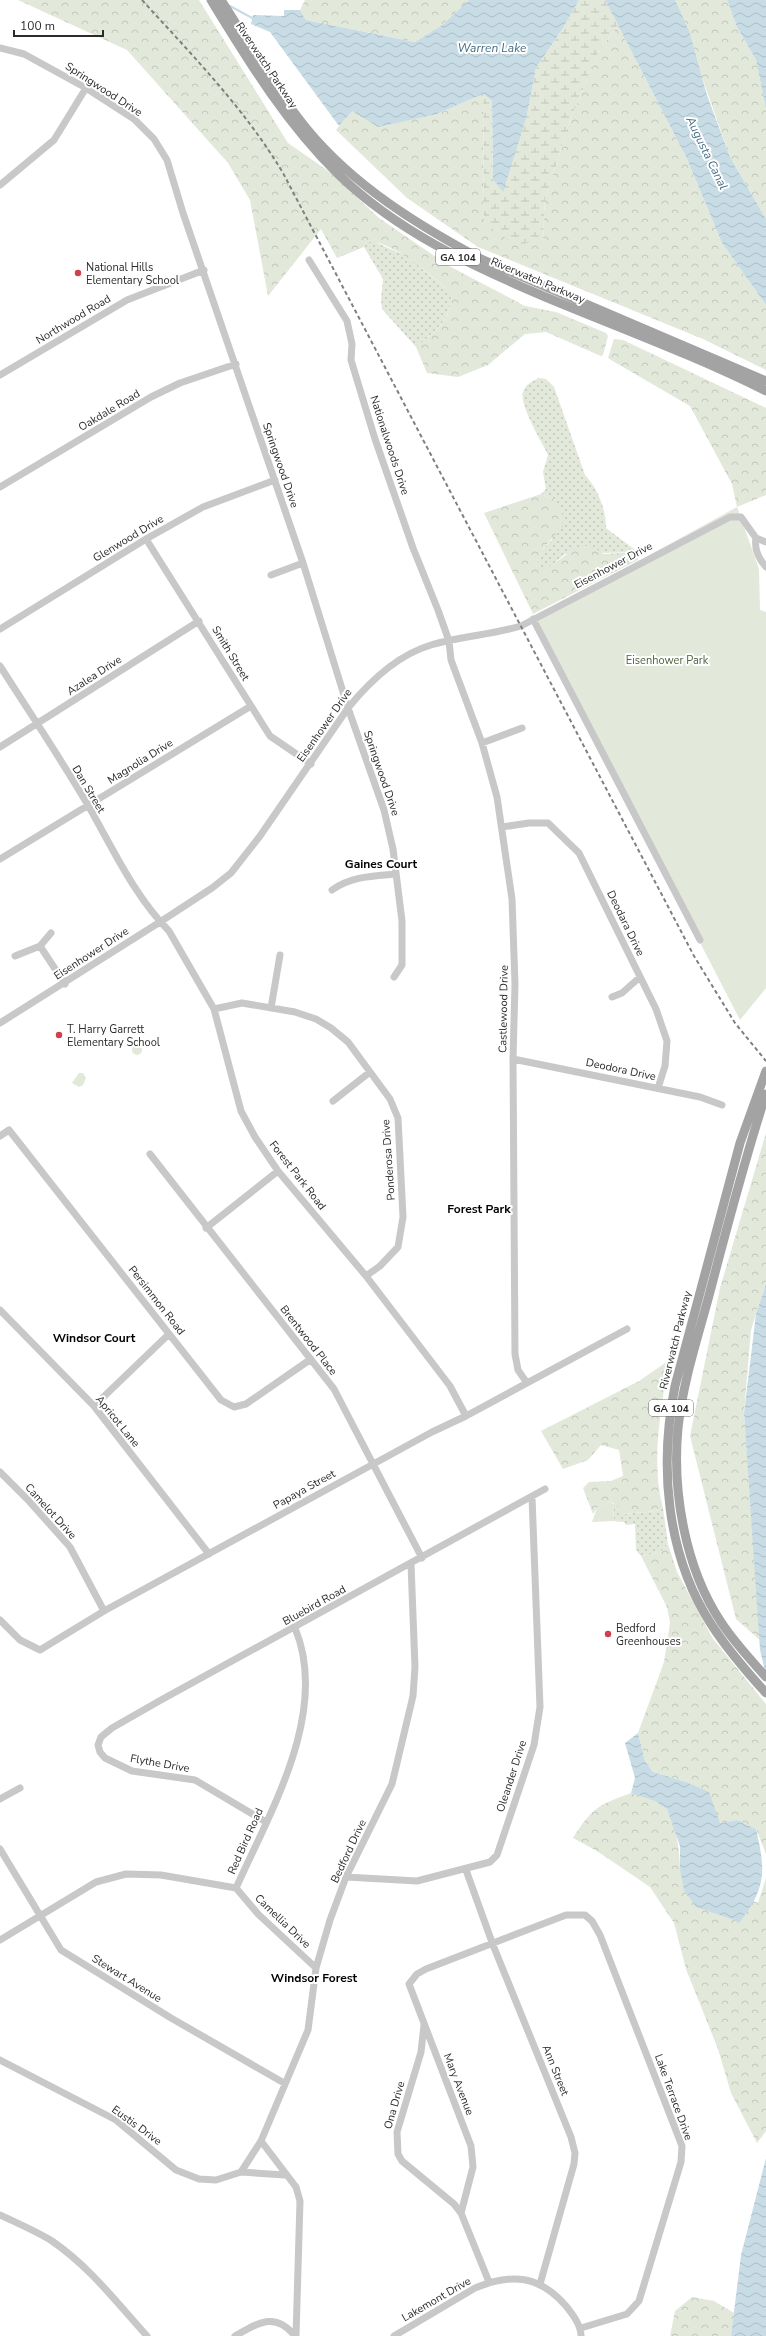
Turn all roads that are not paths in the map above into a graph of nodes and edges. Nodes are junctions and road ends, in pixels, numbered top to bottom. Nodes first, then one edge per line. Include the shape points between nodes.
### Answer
1 (211, 0) edge
2 (222, 0) edge
3 (0, 48) edge
4 (86, 88) junction
5 (0, 185) edge
6 (309, 260) dead end
7 (204, 270) junction
8 (236, 364) junction
9 (0, 375) edge
10 (766, 381) edge
11 (766, 391) edge
12 (275, 480) junction
13 (0, 488) edge
14 (766, 534) edge
15 (756, 538) junction
16 (146, 539) junction
17 (766, 542) edge
18 (303, 563) junction
19 (766, 567) edge
20 (271, 575) dead end
21 (533, 619) junction
22 (199, 621) junction
23 (0, 630) edge
24 (449, 641) junction
25 (0, 666) edge
26 (251, 706) junction
27 (348, 708) junction
28 (37, 725) junction
29 (522, 728) dead end
30 (482, 743) junction
31 (0, 747) edge
32 (311, 764) junction
33 (88, 806) junction
34 (502, 827) junction
35 (0, 859) edge
36 (396, 874) junction
37 (332, 890) dead end
38 (160, 922) junction
39 (51, 933) dead end
40 (700, 940) dead end
41 (40, 946) junction
42 (280, 955) dead end
43 (15, 956) dead end
44 (394, 977) dead end
45 (640, 977) junction
46 (64, 984) junction
47 (612, 997) dead end
48 (271, 1008) junction
49 (214, 1009) junction
50 (0, 1023) edge
51 (513, 1059) junction
52 (766, 1071) edge
53 (370, 1072) junction
54 (658, 1088) junction
55 (766, 1094) edge
56 (333, 1102) dead end
57 (722, 1106) dead end
58 (0, 1136) edge
59 (745, 1144) junction
60 (150, 1154) dead end
61 (278, 1171) junction
62 (206, 1228) junction
63 (366, 1276) junction
64 (1, 1312) edge
65 (627, 1328) dead end
66 (170, 1334) junction
67 (311, 1359) junction
68 (527, 1383) junction
69 (94, 1406) junction
70 (466, 1416) junction
71 (373, 1464) junction
72 (0, 1472) edge
73 (545, 1489) dead end
74 (532, 1497) junction
75 (209, 1554) junction
76 (422, 1558) junction
77 (411, 1564) junction
78 (104, 1611) junction
79 (0, 1620) edge
80 (295, 1628) junction
81 (766, 1677) edge
82 (766, 1693) edge
83 (98, 1745) joint
84 (20, 1788) dead end
85 (0, 1799) edge
86 (266, 1822) junction
87 (0, 1850) edge
88 (466, 1870) junction
89 (346, 1877) junction
90 (236, 1888) junction
91 (41, 1915) junction
92 (0, 1940) edge
93 (493, 1945) junction
94 (316, 1968) junction
95 (424, 2024) junction
96 (0, 2060) edge
97 (284, 2083) junction
98 (261, 2141) junction
99 (241, 2172) junction
100 (285, 2174) junction
101 (461, 2214) junction
102 (0, 2215) edge
103 (489, 2282) junction
104 (540, 2284) junction
105 (581, 2328) junction
106 (147, 2336) edge
107 (235, 2336) edge
108 (296, 2336) edge
109 (394, 2336) edge
110 (581, 2336) edge

1 - 11 main road, Riverwatch Parkway / GA 104 via 274,100 318,153 341,176 404,227 491,274
2 - 10 main road, Riverwatch Parkway / GA 104 via 260,62 307,129 337,161 406,216 483,260
3 - 4 street, Springwood Drive via 24,54
4 - 5 street via 54,140
4 - 7 street, Springwood Drive via 134,119 154,139 167,160
6 - 24 street, Nationalwoods Drive via 347,321 352,344 351,360 375,439
7 - 8 street, Springwood Drive
7 - 9 street, Northwood Road via 127,300
8 - 12 street, Springwood Drive
8 - 13 street, Oakdale Road via 180,383 151,397
12 - 16 street, Glenwood Drive via 203,507
12 - 18 street, Springwood Drive
14 - 15 street
15 - 17 street
15 - 19 street via 754,546
15 - 21 street, Eisenhower Drive via 741,517 730,517
16 - 22 street, Smith Street
16 - 23 street, Glenwood Drive
18 - 20 street
18 - 27 street, Springwood Drive
21 - 24 street, Eisenhower Drive via 498,633
21 - 40 street
22 - 26 street, Smith Street
22 - 28 street, Azalea Drive
24 - 27 street, Eisenhower Drive via 430,646 384,670
24 - 30 street, Castlewood Drive via 451,660
25 - 28 street, Dan Street
26 - 32 street, Smith Street via 270,736
26 - 33 street, Magnolia Drive
27 - 32 street, Eisenhower Drive
27 - 36 street, Springwood Drive via 384,810
28 - 31 street, Azalea Drive
28 - 33 street, Dan Street
29 - 30 street
30 - 34 street, Castlewood Drive via 497,797
32 - 38 street, Eisenhower Drive via 248,854 231,873
33 - 35 street, Magnolia Drive
33 - 38 street, Dan Street via 123,869
34 - 45 street, Deodara Drive via 548,823 579,853
34 - 51 street, Castlewood Drive via 512,899 515,984
36 - 37 street via 360,878 342,883
36 - 44 street, Springwood Drive via 403,950 402,965
38 - 46 street, Eisenhower Drive
38 - 49 street, Forest Park Road via 169,931
39 - 41 street
41 - 43 street
41 - 46 street
42 - 48 street
45 - 47 street via 622,993
45 - 54 street, Deodara Drive via 656,1009 667,1041 665,1066
46 - 50 street, Eisenhower Drive
48 - 49 street, Ponderosa Drive via 242,1004
48 - 53 street, Ponderosa Drive via 316,1019 331,1028 348,1042
49 - 61 street, Forest Park Road via 241,1111
51 - 54 street, Deodora Drive
51 - 68 street, Castlewood Drive via 515,1354 518,1370
52 - 59 main road, Riverwatch Parkway / GA 104
53 - 56 street
53 - 63 street, Ponderosa Drive via 390,1099 398,1118 403,1217 398,1247
54 - 57 street, Deodora Drive via 700,1097
55 - 59 main road, Riverwatch Parkway / GA 104
58 - 66 street, Persimmon Road via 9,1130
59 - 81 main road, Riverwatch Parkway / GA 104 via 688,1376 676,1455 680,1507 694,1562 705,1592 739,1648
59 - 82 main road, Riverwatch Parkway / GA 104 via 675,1386 670,1413 667,1471 672,1521 688,1576 710,1623 741,1665
60 - 62 street, Brentwood Place
61 - 62 street
61 - 63 street, Forest Park Road
62 - 67 street, Brentwood Place
63 - 70 street, Forest Park Road via 450,1386
64 - 69 street, Apricot Lane
65 - 68 street, Papaya Street
66 - 67 street, Persimmon Road via 221,1400 234,1407 246,1404
66 - 69 street
67 - 71 street, Brentwood Place via 334,1389
68 - 70 street, Papaya Street
69 - 75 street, Apricot Lane
70 - 71 street, Papaya Street
71 - 75 street, Papaya Street
71 - 76 street, Brentwood Place
72 - 78 street, Camelot Drive via 70,1547
73 - 74 street, Bluebird Road
74 - 76 street, Bluebird Road
74 - 88 street, Oleander Drive via 540,1707 534,1745 497,1855 490,1862
75 - 78 street, Papaya Street
76 - 77 street, Bluebird Road
77 - 80 street, Bluebird Road
77 - 89 street, Bedford Drive via 415,1667 413,1696 403,1746 392,1784
78 - 79 street, Papaya Street via 40,1650 20,1640
80 - 83 street, Bluebird Road via 112,1728 101,1737
80 - 86 street, Red Bird Road via 305,1660 306,1685 300,1732 292,1759
83 - 86 street, Flythe Drive via 105,1758 118,1766 132,1772 195,1780
84 - 85 street
86 - 90 street, Red Bird Road
87 - 91 street, Stewart Avenue
88 - 89 street, Oleander Drive via 417,1882
88 - 93 street, Ann Street
89 - 94 street, Bedford Drive
90 - 91 street, Red Bird Road via 161,1875 126,1874 96,1882
90 - 94 street, Camellia Drive via 258,1914
91 - 92 street, Red Bird Road
91 - 97 street, Stewart Avenue via 62,1950 171,2018
93 - 95 street, Mary Avenue via 417,1974 410,1984
93 - 104 street, Ann Street via 571,2137 575,2153
93 - 105 street, Lake Terrace Drive via 566,1915 585,1915 592,1922 600,1935 682,2146 681,2162 639,2301 627,2314
94 - 97 street, Bedford Drive via 308,2030
95 - 101 street, Mary Avenue via 471,2146 473,2167
95 - 101 street, Ona Drive via 421,2052 397,2132 398,2154 402,2161 454,2204
96 - 99 street, Eustis Drive via 116,2120 176,2170 200,2179 216,2180
97 - 98 street, Bedford Drive
98 - 99 street
98 - 100 street
99 - 100 street, Eustis Drive
100 - 108 street via 296,2187 300,2201
101 - 103 street
102 - 106 street via 52,2242 72,2257 110,2292
103 - 104 street, Lakemont Drive via 513,2278
103 - 109 street, Lakemont Drive
104 - 105 street via 555,2294
105 - 110 street
107 - 108 street via 262,2322 273,2321 287,2325

